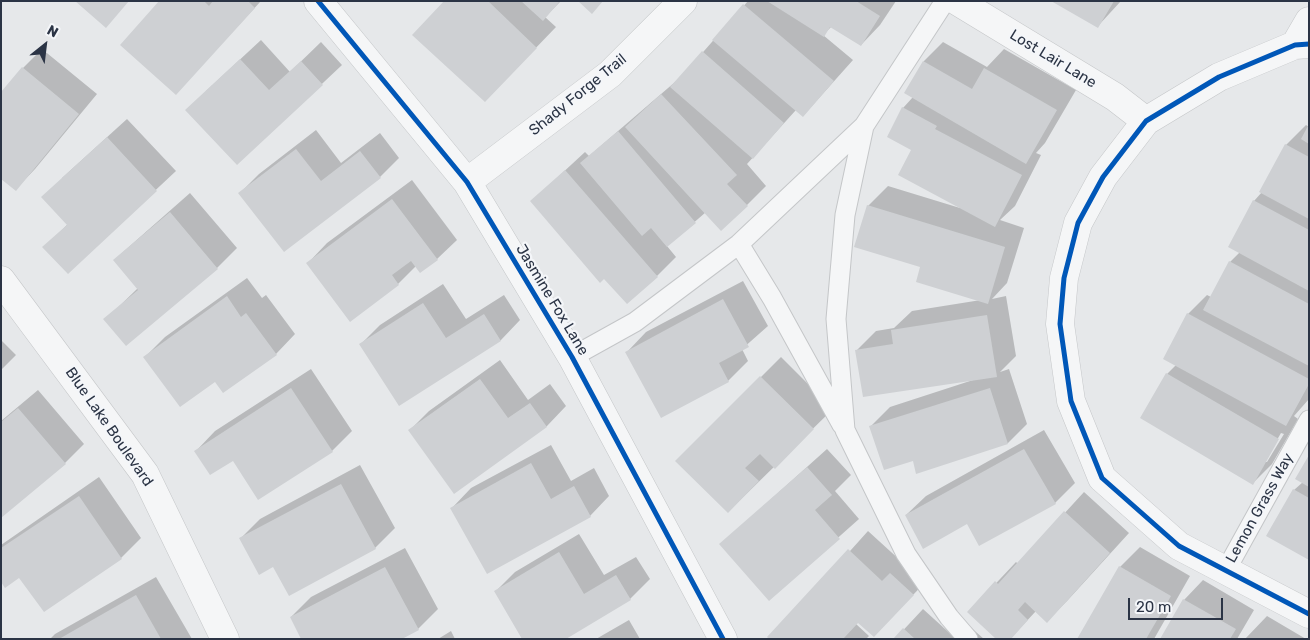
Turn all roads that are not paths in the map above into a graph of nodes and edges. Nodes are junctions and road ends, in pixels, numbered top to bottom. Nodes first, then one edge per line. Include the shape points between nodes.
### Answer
1 (683, 1) edge
2 (946, 1) edge
3 (957, 1) edge
4 (323, 3) edge
5 (1309, 21) edge
6 (1302, 45) edge
7 (1146, 121) junction
8 (864, 126) junction
9 (466, 182) junction
10 (739, 244) junction
11 (1, 280) edge
12 (572, 357) junction
13 (1309, 420) edge
14 (844, 430) junction
15 (1226, 570) junction
16 (1309, 614) edge
17 (225, 639) edge
18 (723, 639) edge
19 (968, 639) edge

1 - 9 street, Shady Forge Trail via 610,74
2 - 8 lane
3 - 7 street, Lost Lair Lane via 1115,97
4 - 9 street, Jasmine Fox Lane
5 - 6 street
6 - 7 street via 1219,77
7 - 15 street via 1103,177 1078,223 1064,278 1060,324 1072,401 1102,478 1179,546
8 - 10 lane
8 - 14 lane via 845,215 836,319
9 - 12 street, Jasmine Fox Lane
10 - 12 lane via 635,322
10 - 14 lane
11 - 17 street, Blue Lake Boulevard via 145,474
12 - 18 street, Jasmine Fox Lane
13 - 15 lane, Lemon Grass Way
14 - 19 lane via 906,554 949,618
15 - 16 street

